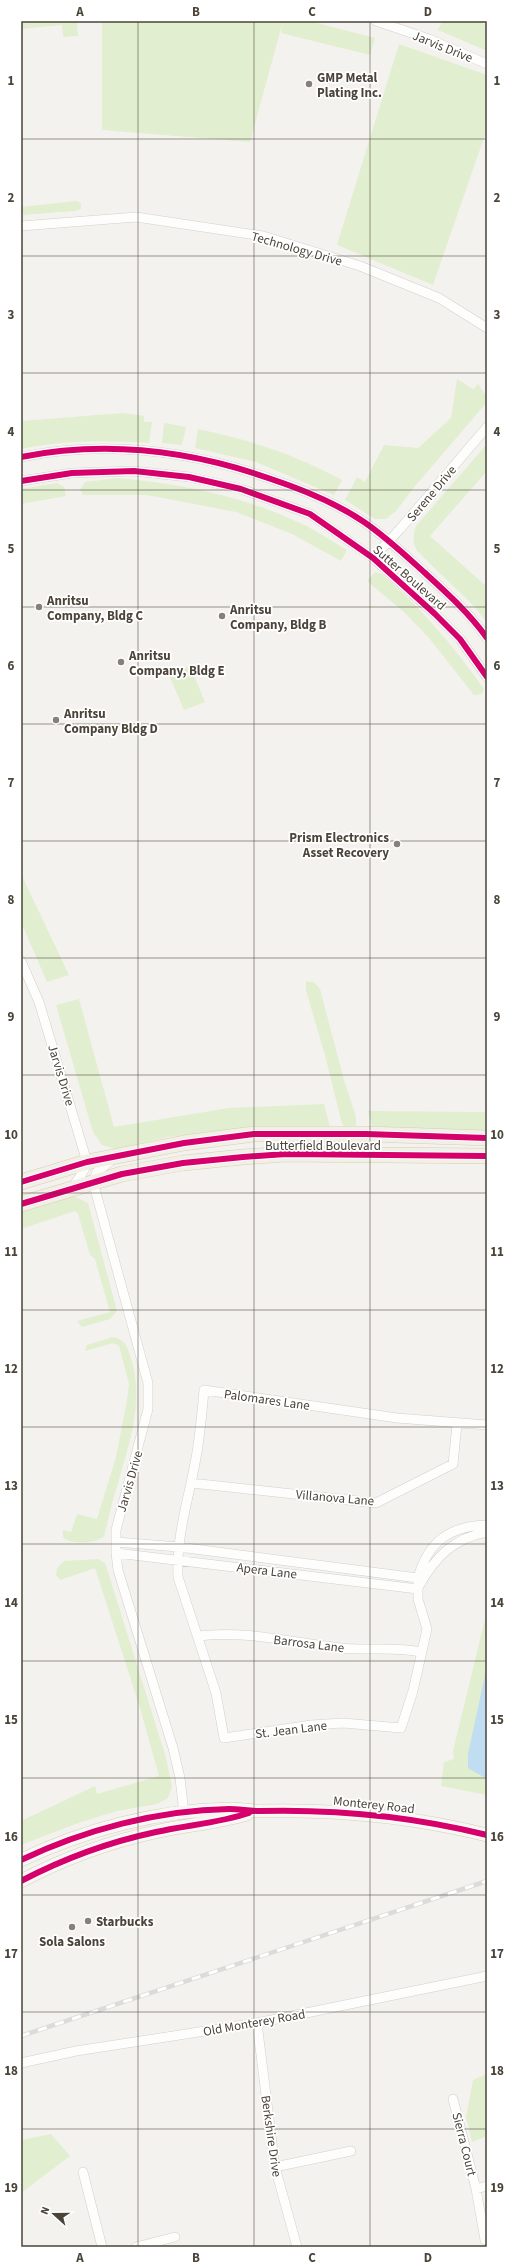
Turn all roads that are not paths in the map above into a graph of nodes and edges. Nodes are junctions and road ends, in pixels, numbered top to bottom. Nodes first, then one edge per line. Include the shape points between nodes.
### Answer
1 (376, 21) edge
2 (487, 64) edge
3 (21, 226) edge
4 (487, 328) edge
5 (487, 426) edge
6 (21, 457) edge
7 (21, 481) edge
8 (389, 542) junction
9 (373, 558) junction
10 (487, 638) edge
11 (487, 677) edge
12 (21, 961) edge
13 (487, 1138) edge
14 (116, 1156) junction
15 (487, 1156) edge
16 (87, 1162) junction
17 (21, 1182) edge
18 (93, 1182) junction
19 (73, 1188) junction
20 (21, 1204) edge
21 (457, 1424) junction
22 (487, 1425) edge
23 (191, 1483) junction
24 (487, 1525) edge
25 (487, 1532) edge
26 (116, 1542) junction
27 (179, 1547) junction
28 (116, 1553) junction
29 (177, 1559) junction
30 (418, 1578) junction
31 (418, 1589) junction
32 (198, 1636) junction
33 (421, 1652) junction
34 (256, 1811) junction
35 (184, 1813) junction
36 (487, 1835) edge
37 (21, 1860) edge
38 (21, 1881) edge
39 (487, 1976) edge
40 (257, 2022) junction
41 (21, 2063) edge
42 (453, 2099) dead end
43 (351, 2151) dead end
44 (275, 2167) junction
45 (83, 2172) dead end
46 (487, 2186) edge
47 (476, 2189) junction
48 (175, 2237) dead end
49 (485, 2240) dead end
50 (102, 2247) edge
51 (136, 2247) edge
52 (297, 2247) edge

1 - 2 street, Jarvis Drive via 429,39
3 - 4 street, Technology Drive via 136,217 263,236 374,272 439,298
5 - 8 street, Serene Drive
6 - 8 street, Sutter Boulevard via 66,450 99,449 189,455 302,489 364,522
7 - 9 street, Sutter Boulevard via 72,473 134,471 196,479 242,489 310,514
8 - 9 street, Serene Drive
8 - 10 street, Sutter Boulevard via 465,609
9 - 11 street, Sutter Boulevard via 460,639
12 - 16 street, Jarvis Drive via 39,1002
13 - 14 main road, Butterfield Boulevard via 254,1134 184,1143
14 - 16 main road, Butterfield Boulevard
14 - 18 street via 97,1172
15 - 18 main road, Butterfield Boulevard via 286,1154 182,1163
16 - 17 main road, Butterfield Boulevard
16 - 19 street via 84,1172 78,1177
18 - 19 main road, Butterfield Boulevard
18 - 26 street, Jarvis Drive via 148,1384 148,1409 116,1530
19 - 20 main road, Butterfield Boulevard
21 - 22 street, Palomares Lane
21 - 23 street, Villanova Lane via 453,1464 376,1503
21 - 23 street, Palomares Lane via 366,1414 204,1390
23 - 27 street, Palomares Lane via 184,1506
24 - 30 street via 458,1528 435,1542
25 - 31 street via 460,1540 444,1550 429,1567
26 - 27 street, Apera Lane
26 - 28 street, Jarvis Drive
27 - 29 street, Palomares Lane
27 - 30 street, Apera Lane
28 - 29 street, Apera Lane
28 - 35 street, Jarvis Drive via 118,1570 173,1748
29 - 31 street, Apera Lane
29 - 32 street, St. Jean Lane via 178,1576
30 - 31 street
31 - 33 street, St. Jean Lane via 418,1599 427,1629
32 - 33 street, Barrosa Lane via 222,1633 342,1648 409,1649
32 - 33 street, St. Jean Lane via 216,1693 224,1738 343,1723 401,1728 413,1691
34 - 35 main road, Monterey Road via 229,1809
34 - 36 main road, Monterey Road via 320,1810 373,1814 432,1822
34 - 38 main road, Monterey Road via 230,1819 181,1826 131,1838 86,1852
35 - 37 main road, Monterey Road via 102,1830 61,1843
39 - 40 street, Old Monterey Road
40 - 41 street, Old Monterey Road via 76,2051
40 - 44 street, Berkshire Drive
42 - 47 street, Sierra Court
43 - 44 street
44 - 52 street, Berkshire Drive
45 - 50 street
46 - 47 street, Sierra Court
47 - 49 street, Sierra Court
48 - 51 street

